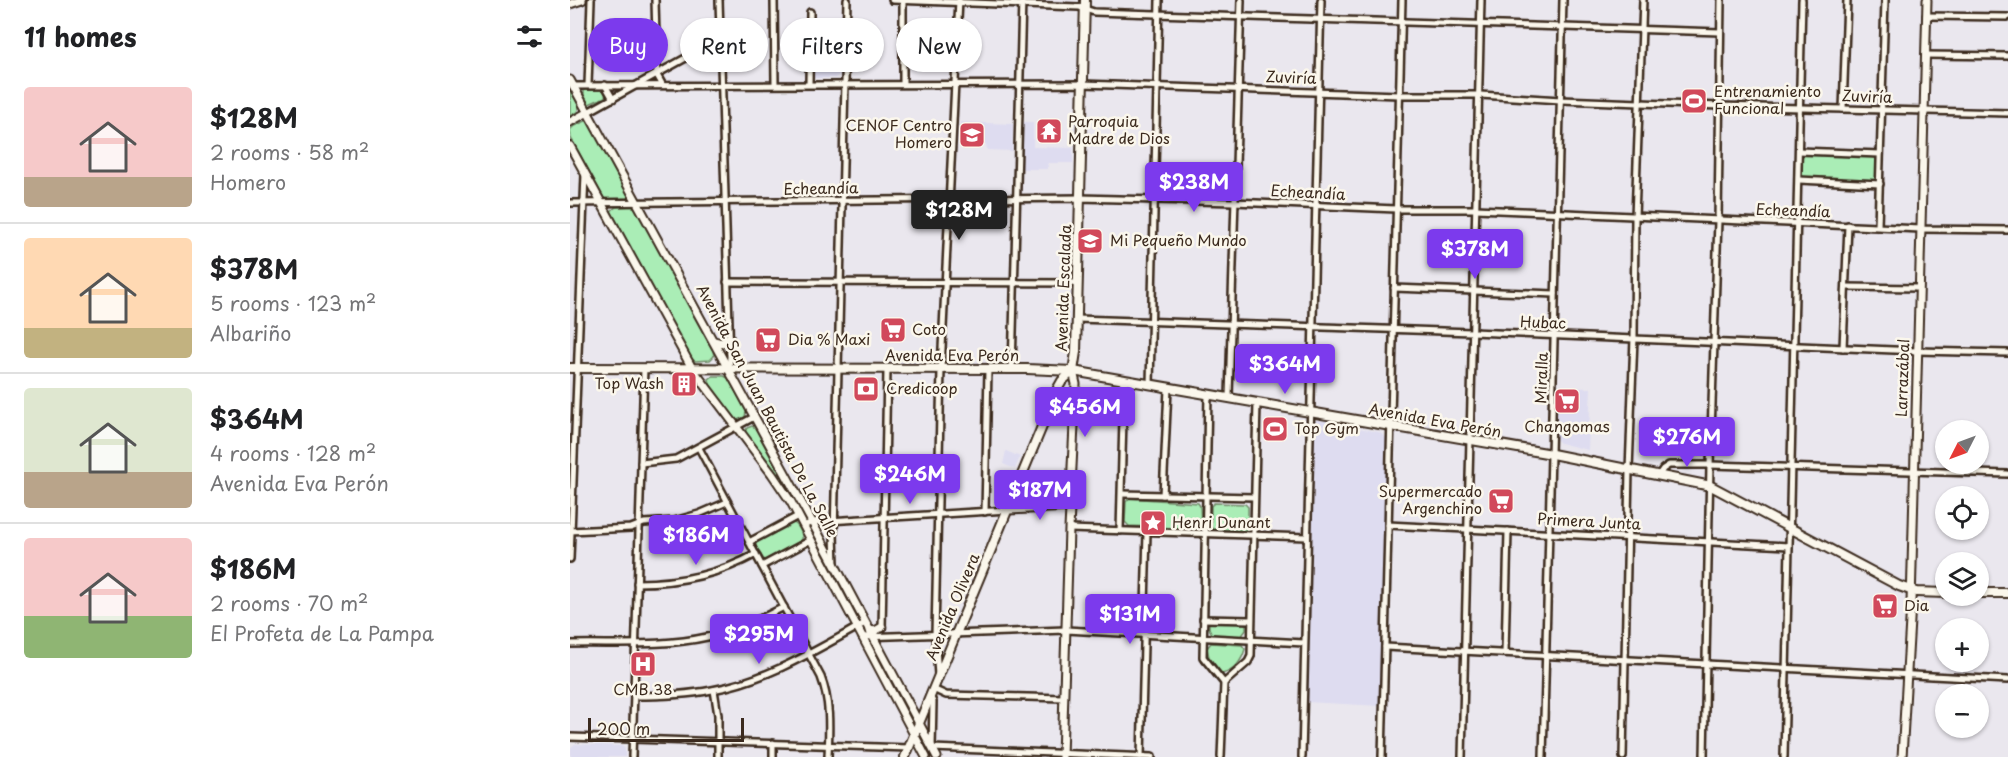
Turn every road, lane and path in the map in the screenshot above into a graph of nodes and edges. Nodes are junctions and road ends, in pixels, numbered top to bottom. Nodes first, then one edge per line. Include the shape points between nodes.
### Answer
1 (582, 0) edge
2 (591, 0) edge
3 (655, 0) edge
4 (719, 0) edge
5 (774, 0) edge
6 (847, 0) edge
7 (892, 0) edge
8 (1159, 0) edge
9 (1241, 0) edge
10 (1321, 0) edge
11 (1402, 0) edge
12 (1481, 0) edge
13 (1563, 0) edge
14 (1643, 0) edge
15 (1721, 0) edge
16 (1803, 0) edge
17 (1846, 0) edge
18 (1885, 0) edge
19 (1927, 0) edge
20 (903, 1) edge
21 (959, 1) edge
22 (1022, 2) edge
23 (570, 4) edge
24 (1085, 4) edge
25 (810, 12) dead end
26 (1159, 14) junction
27 (1240, 16) junction
28 (1926, 16) junction
29 (2008, 17) edge
30 (719, 18) edge
31 (1320, 18) junction
32 (1402, 20) junction
33 (1481, 24) junction
34 (1563, 28) junction
35 (1642, 30) junction
36 (1720, 32) junction
37 (1925, 55) junction
38 (2008, 56) edge
39 (680, 62) edge
40 (721, 72) edge
41 (657, 75) junction
42 (572, 83) edge
43 (1020, 83) junction
44 (639, 84) junction
45 (662, 84) junction
46 (722, 84) junction
47 (775, 84) junction
48 (809, 84) junction
49 (845, 84) junction
50 (903, 84) junction
51 (1083, 84) junction
52 (588, 85) junction
53 (605, 85) junction
54 (955, 85) junction
55 (1157, 85) junction
56 (1239, 88) junction
57 (1319, 91) junction
58 (1399, 95) junction
59 (1480, 95) junction
60 (613, 99) junction
61 (1561, 100) junction
62 (1639, 102) junction
63 (1720, 106) junction
64 (1801, 108) junction
65 (1843, 109) junction
66 (1881, 109) junction
67 (1924, 111) junction
68 (588, 112) junction
69 (2008, 113) edge
70 (570, 122) edge
71 (570, 146) edge
72 (1799, 151) junction
73 (1880, 154) junction
74 (585, 173) junction
75 (1799, 180) junction
76 (1880, 184) junction
77 (1080, 198) junction
78 (1017, 199) junction
79 (949, 200) junction
80 (843, 201) junction
81 (1155, 201) junction
82 (1234, 201) junction
83 (584, 202) junction
84 (638, 202) junction
85 (725, 202) junction
86 (570, 203) edge
87 (602, 203) junction
88 (1316, 205) junction
89 (1396, 209) junction
90 (1476, 209) junction
91 (1556, 214) junction
92 (1635, 217) junction
93 (1718, 220) junction
94 (1798, 223) junction
95 (1848, 225) junction
96 (1878, 226) junction
97 (1921, 229) junction
98 (2008, 230) edge
99 (841, 281) junction
100 (728, 282) junction
101 (945, 282) junction
102 (1014, 283) junction
103 (1078, 283) junction
104 (1846, 287) junction
105 (1394, 288) junction
106 (1919, 288) junction
107 (1473, 291) junction
108 (1555, 294) junction
109 (1077, 319) junction
110 (1151, 322) junction
111 (1230, 323) junction
112 (1312, 326) junction
113 (1392, 330) junction
114 (1472, 332) junction
115 (1555, 335) junction
116 (729, 337) junction
117 (1635, 338) junction
118 (714, 340) junction
119 (1714, 342) junction
120 (1794, 345) junction
121 (1843, 348) junction
122 (1917, 351) junction
123 (2008, 353) edge
124 (574, 368) edge
125 (644, 368) junction
126 (692, 368) junction
127 (729, 368) junction
128 (839, 369) junction
129 (941, 369) junction
130 (988, 369) junction
131 (1012, 369) junction
132 (887, 370) junction
133 (1073, 371) junction
134 (1124, 381) junction
135 (1150, 385) junction
136 (1168, 389) junction
137 (1208, 394) junction
138 (1055, 396) junction
139 (1229, 397) junction
140 (1074, 401) junction
141 (1257, 403) junction
142 (1310, 413) junction
143 (754, 417) junction
144 (737, 427) junction
145 (1391, 427) junction
146 (1469, 441) junction
147 (699, 448) junction
148 (1552, 454) junction
149 (641, 463) junction
150 (1710, 465) junction
151 (1791, 469) junction
152 (1629, 470) junction
153 (1914, 472) junction
154 (2008, 474) edge
155 (1658, 476) junction
156 (1711, 486) junction
157 (1122, 494) junction
158 (1164, 495) junction
159 (1206, 496) junction
160 (1254, 497) junction
161 (728, 502) junction
162 (1070, 507) junction
163 (1008, 510) junction
164 (985, 512) junction
165 (937, 515) junction
166 (798, 516) junction
167 (884, 518) junction
168 (835, 521) junction
169 (812, 522) junction
170 (639, 525) junction
171 (1388, 525) junction
172 (804, 526) junction
173 (1789, 527) junction
174 (1069, 529) junction
175 (1468, 529) junction
176 (571, 531) edge
177 (1120, 531) junction
178 (1508, 531) junction
179 (1147, 532) junction
180 (1548, 533) junction
181 (1206, 534) junction
182 (1254, 535) junction
183 (1307, 537) junction
184 (1628, 537) junction
185 (811, 540) junction
186 (749, 542) junction
187 (1708, 542) junction
188 (1789, 546) junction
189 (756, 554) junction
190 (570, 559) edge
191 (762, 566) junction
192 (835, 567) junction
193 (637, 583) junction
194 (1911, 591) junction
195 (1935, 592) edge
196 (1989, 592) edge
197 (2008, 592) edge
198 (784, 607) junction
199 (1203, 619) junction
200 (1251, 620) junction
201 (867, 626) junction
202 (857, 627) junction
203 (882, 627) junction
204 (1066, 630) junction
205 (956, 634) junction
206 (1144, 634) junction
207 (935, 635) junction
208 (862, 637) junction
209 (884, 637) junction
210 (1203, 637) junction
211 (873, 638) junction
212 (1251, 640) junction
213 (635, 643) junction
214 (1304, 643) junction
215 (570, 644) edge
216 (1385, 647) junction
217 (1465, 651) junction
218 (1505, 652) junction
219 (809, 654) junction
220 (1545, 656) junction
221 (1626, 660) junction
222 (1706, 664) junction
223 (1786, 668) junction
224 (1907, 675) junction
225 (938, 677) junction
226 (2008, 680) edge
227 (1224, 683) junction
228 (714, 690) junction
229 (932, 693) junction
230 (634, 696) junction
231 (1064, 698) junction
232 (919, 722) junction
233 (914, 734) junction
234 (570, 737) edge
235 (633, 739) junction
236 (718, 742) junction
237 (773, 743) junction
238 (829, 745) junction
239 (909, 748) junction
240 (932, 748) junction
241 (1062, 755) edge
242 (632, 757) edge
243 (718, 757) edge
244 (773, 757) edge
245 (828, 757) edge
246 (905, 757) edge
247 (926, 757) edge
248 (937, 757) edge
249 (1141, 757) edge
250 (1152, 757) edge
251 (1221, 757) edge
252 (1302, 757) edge
253 (1382, 757) edge
254 (1462, 757) edge
255 (1543, 757) edge
256 (1623, 757) edge
257 (1704, 757) edge
258 (1784, 757) edge
259 (1902, 757) edge

1 - 23 street
2 - 52 street
3 - 41 street
4 - 30 street
5 - 47 street
6 - 49 street
7 - 20 street
8 - 26 street
9 - 27 street
10 - 31 street
11 - 32 street
12 - 33 street
13 - 34 street, Miralla
14 - 35 street
15 - 36 street
16 - 64 street
17 - 65 street
18 - 66 street
19 - 28 street, Larrazábal
20 - 21 street
20 - 50 street
21 - 22 street
21 - 54 street
22 - 24 street
22 - 43 street
24 - 26 street via 1094,12
24 - 51 main road, Avenida Escalada
25 - 48 street
26 - 27 street
26 - 55 street
27 - 31 street
27 - 56 street
28 - 29 street
28 - 37 street, Larrazábal
31 - 32 street
31 - 57 street
32 - 33 street
32 - 58 street
33 - 34 street
33 - 59 street
34 - 35 street
34 - 61 street, Miralla
35 - 36 street
35 - 62 street
36 - 63 street
37 - 38 street
37 - 67 street, Larrazábal
39 - 41 street
40 - 46 street
41 - 44 street
41 - 45 street
42 - 52 street, Zuviría
42 - 68 street, Avenida San Juan Bautista De La Salle
43 - 51 street, Zuviría
43 - 54 street, Zuviría
43 - 78 street
44 - 45 street, Zuviría
44 - 53 street, Zuviría
44 - 60 street
45 - 46 street, Zuviría
46 - 47 street, Zuviría
46 - 85 street
47 - 48 street, Zuviría
48 - 49 street, Zuviría
49 - 50 street, Zuviría
49 - 80 street
50 - 54 street, Zuviría
51 - 55 street, Zuviría
51 - 77 main road, Avenida Escalada
52 - 53 street, Zuviría
53 - 60 street
54 - 79 street
55 - 56 street, Zuviría
55 - 81 street
56 - 57 street, Zuviría
56 - 82 street
57 - 58 street, Zuviría
57 - 88 street
58 - 59 street, Zuviría
58 - 89 street
59 - 61 street, Zuviría
59 - 90 street
60 - 68 street
61 - 62 street, Zuviría
61 - 91 street, Miralla
62 - 63 street, Zuviría
62 - 92 street
63 - 64 street, Zuviría
63 - 93 street
64 - 65 street, Zuviría
64 - 72 street
65 - 66 street, Zuviría
66 - 67 street, Zuviría
66 - 73 street
67 - 69 street, Zuviría
67 - 97 street, Larrazábal
68 - 70 street
68 - 84 street, Avenida San Juan Bautista De La Salle
71 - 74 street, Avenida San Juan Bautista De La Salle
72 - 73 street
72 - 75 street
73 - 76 street
74 - 83 street
74 - 87 street, Avenida San Juan Bautista De La Salle
75 - 76 street
75 - 94 street
76 - 96 street
77 - 78 street, Echeandía
77 - 81 street, Echeandía
77 - 103 main road, Avenida Escalada
78 - 79 street, Echeandía
78 - 102 street
79 - 80 street, Echeandía
79 - 101 street
80 - 85 street, Echeandía
80 - 99 street
81 - 82 street, Echeandía
81 - 110 street
82 - 88 street, Echeandía
82 - 111 street
83 - 86 street, Echeandía
83 - 87 street, Echeandía
83 - 124 street
84 - 85 street, Echeandía
84 - 87 street, Echeandía
84 - 118 street, Avenida San Juan Bautista De La Salle
85 - 100 street
87 - 126 street, Avenida San Juan Bautista De La Salle
88 - 89 street, Echeandía
88 - 112 street
89 - 90 street, Echeandía
89 - 105 street
90 - 91 street, Echeandía
90 - 107 street
91 - 92 street, Echeandía
91 - 108 street, Miralla
92 - 93 street, Echeandía
92 - 117 street
93 - 94 street, Echeandía
93 - 119 street
94 - 95 street, Echeandía
94 - 120 street
95 - 96 street, Echeandía
95 - 104 street
96 - 97 street, Echeandía
97 - 98 street, Echeandía
97 - 106 street, Larrazábal
99 - 100 street
99 - 101 street
99 - 128 street
100 - 116 street
101 - 102 street
101 - 129 street
102 - 103 street
102 - 131 street
103 - 109 main road, Avenida Escalada
104 - 106 street
104 - 121 street
105 - 107 street
105 - 113 street
106 - 122 street, Larrazábal
107 - 108 street
107 - 114 street
108 - 115 street, Miralla
109 - 110 street, Hubac
109 - 133 main road, Avenida Escalada
110 - 111 street, Hubac
110 - 135 street
111 - 112 street, Hubac
111 - 139 street
112 - 113 street, Hubac
112 - 142 street
113 - 114 street, Hubac
113 - 145 street
114 - 115 street, Hubac
114 - 146 street
115 - 117 street, Hubac
115 - 148 street, Miralla
116 - 118 street via 722,342
116 - 127 street
117 - 119 street, Hubac
117 - 152 street
118 - 127 street, Avenida San Juan Bautista De La Salle
119 - 120 street, Hubac
119 - 150 street
120 - 121 street, Hubac
120 - 151 street
121 - 122 street, Hubac
122 - 123 street, Hubac
122 - 153 street, Larrazábal
124 - 125 main road, Avenida Eva Perón
124 - 176 street
125 - 126 main road, Avenida Eva Perón
125 - 149 street
126 - 127 main road, Avenida Eva Perón
126 - 144 street, Avenida San Juan Bautista De La Salle
127 - 128 main road, Avenida Eva Perón
127 - 143 street, Avenida San Juan Bautista De La Salle
128 - 132 main road, Avenida Eva Perón
128 - 168 street
129 - 130 main road, Avenida Eva Perón
129 - 132 main road, Avenida Eva Perón
129 - 165 street
130 - 131 main road, Avenida Eva Perón
130 - 164 street
131 - 133 main road, Avenida Eva Perón
132 - 167 street
133 - 134 main road, Avenida Eva Perón
133 - 138 main road, Avenida Olivera via 1062,381
133 - 140 street, Avenida Escalada
134 - 135 main road, Avenida Eva Perón
134 - 157 street
135 - 136 main road, Avenida Eva Perón
136 - 137 main road, Avenida Eva Perón
136 - 158 street
137 - 139 main road, Avenida Eva Perón
137 - 159 street
138 - 140 main road
138 - 163 main road, Avenida Olivera
139 - 141 main road, Avenida Eva Perón
140 - 162 street, Avenida Escalada
141 - 142 main road, Avenida Eva Perón
141 - 160 street
142 - 145 main road, Avenida Eva Perón
142 - 183 street
143 - 144 street
143 - 169 street, Avenida San Juan Bautista De La Salle
144 - 147 street
144 - 166 street, Avenida San Juan Bautista De La Salle
145 - 146 main road, Avenida Eva Perón
145 - 171 street
146 - 148 main road, Avenida Eva Perón
146 - 175 street
147 - 149 street via 670,460
147 - 161 street
148 - 152 main road, Avenida Eva Perón
148 - 180 street, Miralla
149 - 170 street
150 - 151 street
150 - 155 street via 1669,465
150 - 156 street
151 - 153 street
151 - 173 street
152 - 155 main road, Avenida Eva Perón
152 - 184 street
153 - 154 street
153 - 194 street, Larrazábal
155 - 156 main road, Avenida Eva Perón
156 - 173 main road, Avenida Eva Perón
156 - 187 street
157 - 158 street
157 - 177 street
158 - 159 street
159 - 160 street
159 - 181 street
160 - 182 street
161 - 170 street via 687,518
161 - 186 street
162 - 163 street
162 - 174 street, Avenida Escalada
163 - 164 street
163 - 205 main road, Avenida Olivera
164 - 165 street
165 - 167 street
165 - 207 street
166 - 172 street, Avenida San Juan Bautista De La Salle
166 - 186 street
167 - 168 street
167 - 203 street
168 - 169 street
168 - 192 street
169 - 172 street
169 - 192 street, Avenida San Juan Bautista De La Salle
170 - 176 street
170 - 193 street
171 - 175 street, Primera Junta
171 - 216 street
172 - 185 street, Avenida San Juan Bautista De La Salle
173 - 188 street
173 - 194 main road, Avenida Eva Perón
174 - 177 street
174 - 204 street, Avenida Escalada
175 - 178 street, Primera Junta
175 - 217 street
176 - 190 street
177 - 179 street
178 - 180 street, Primera Junta
178 - 218 street
179 - 181 street
179 - 206 street
180 - 184 street, Primera Junta
180 - 220 street, Miralla
181 - 182 street
181 - 199 street
182 - 183 street
182 - 200 street
183 - 214 street
184 - 187 street, Primera Junta
184 - 221 street
185 - 191 street
185 - 202 street, Avenida San Juan Bautista De La Salle
186 - 189 street
187 - 188 street, Primera Junta
187 - 222 street
188 - 223 street
189 - 191 street
189 - 193 street via 698,578
191 - 198 street
192 - 201 street, Avenida San Juan Bautista De La Salle
193 - 213 street
194 - 195 main road, Avenida Eva Perón
194 - 224 street, Larrazábal
196 - 197 main road
198 - 213 street via 712,636 669,643
198 - 219 street
199 - 200 street
199 - 210 street
200 - 212 street
201 - 202 street
201 - 203 street via 875,631
201 - 211 street, Avenida San Juan Bautista De La Salle
202 - 208 street, Avenida San Juan Bautista De La Salle
202 - 219 street
203 - 209 street
204 - 205 street
204 - 206 street
204 - 231 street, Avenida Escalada
205 - 207 street
205 - 225 main road, Avenida Olivera
206 - 210 street
206 - 249 street
207 - 209 street
207 - 225 street
208 - 211 street
208 - 233 street, Avenida San Juan Bautista De La Salle
209 - 211 street
210 - 212 street
210 - 227 street via 1205,660
211 - 232 street, Avenida San Juan Bautista De La Salle
212 - 214 street
212 - 227 street via 1250,660
213 - 215 street
213 - 230 street
214 - 252 street
216 - 217 street
216 - 253 street
217 - 218 street
217 - 254 street
218 - 220 street
219 - 228 street via 765,675
219 - 238 street via 826,692
220 - 221 street
220 - 255 street, Miralla
221 - 222 street
221 - 256 street
222 - 223 street
222 - 257 street
223 - 224 street
223 - 258 street
224 - 226 street
224 - 259 street, Larrazábal
225 - 229 main road, Avenida Olivera
227 - 251 street
228 - 230 street
228 - 236 street
229 - 231 street
229 - 232 main road, Avenida Olivera
229 - 240 street
230 - 235 street
231 - 241 street, Avenida Escalada
232 - 233 main road, Avenida Olivera
232 - 240 street, Avenida San Juan Bautista De La Salle
233 - 239 main road, Avenida Olivera
233 - 247 street, Avenida San Juan Bautista De La Salle
234 - 235 street
235 - 236 street
235 - 242 street
236 - 237 street
236 - 243 street
237 - 238 street
237 - 244 street
238 - 239 street
238 - 245 street
239 - 246 main road, Avenida Olivera
240 - 241 street
240 - 248 street, Avenida San Juan Bautista De La Salle
241 - 249 street
249 - 250 street

